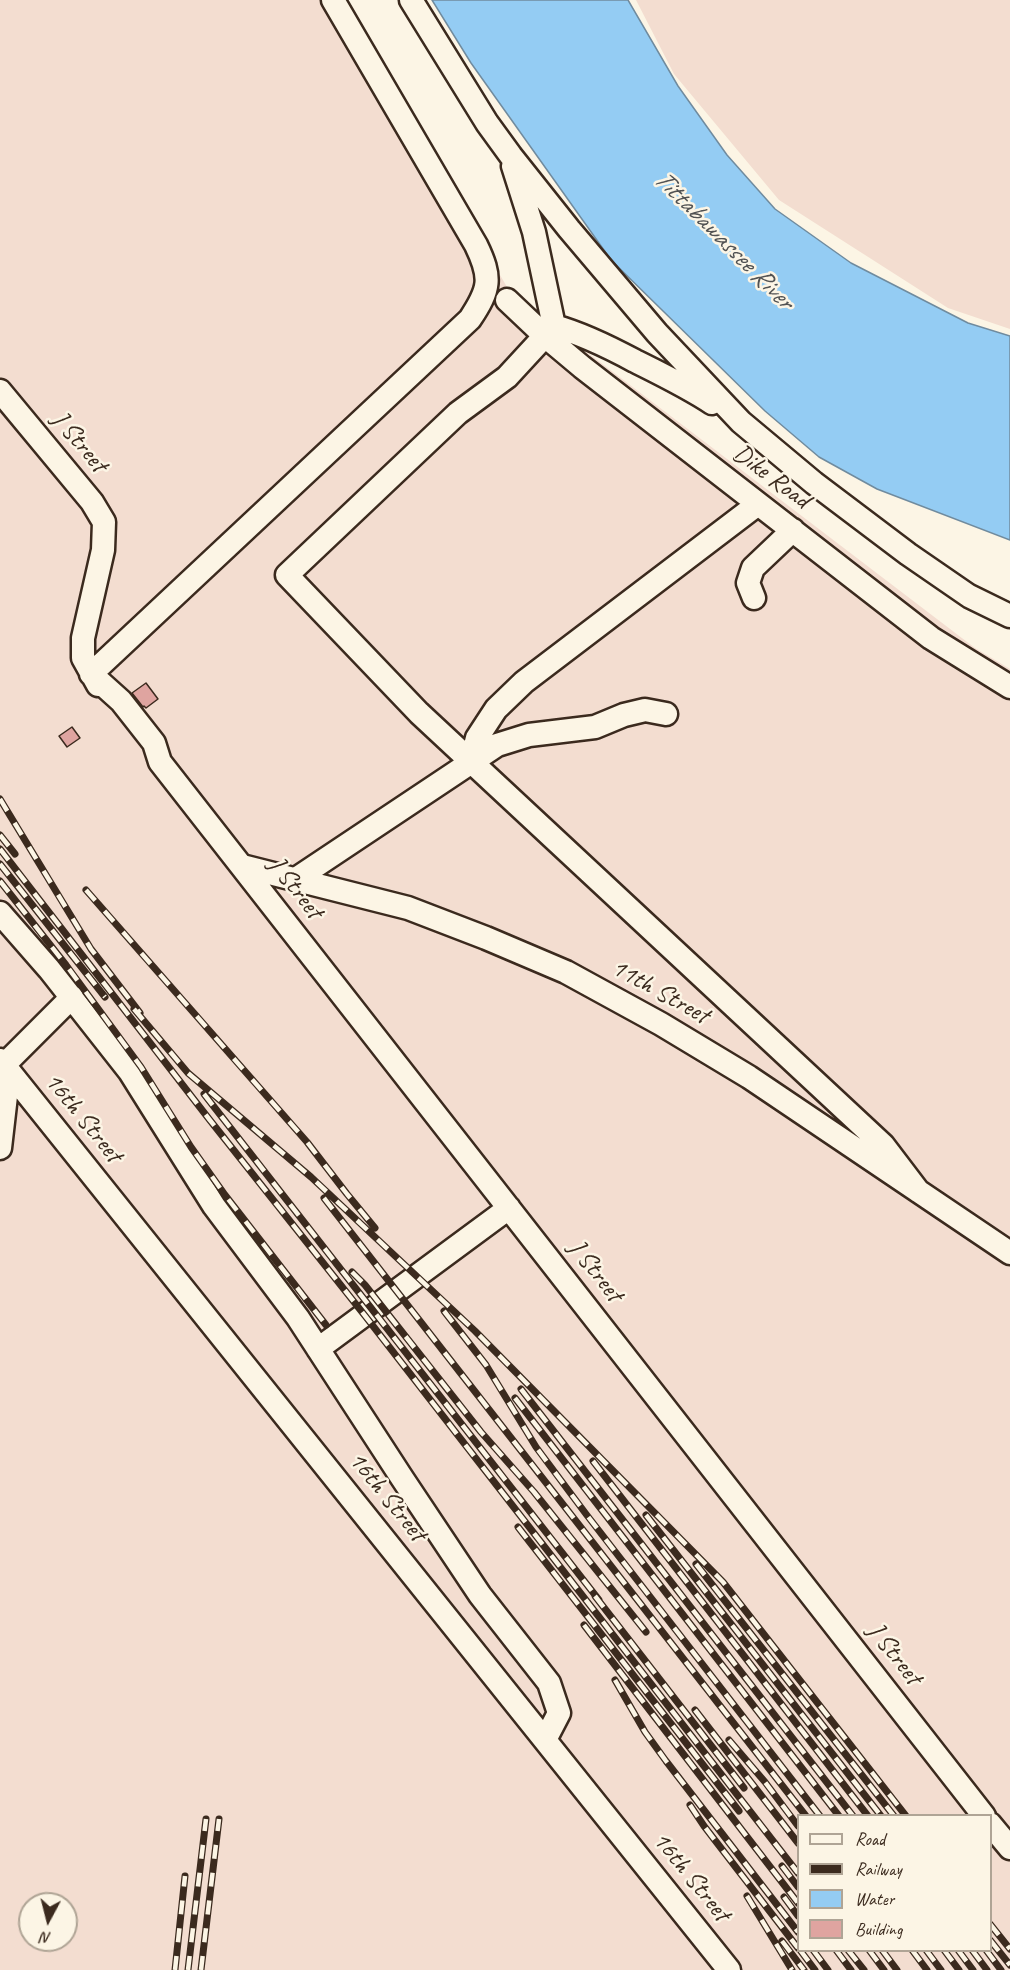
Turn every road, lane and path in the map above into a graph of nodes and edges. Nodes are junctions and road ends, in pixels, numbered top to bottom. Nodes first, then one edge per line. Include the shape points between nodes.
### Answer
1 (333, 0) edge
2 (411, 0) edge
3 (511, 156) junction
4 (507, 300) dead end
5 (550, 331) junction
6 (0, 391) edge
7 (741, 422) junction
8 (758, 504) junction
9 (793, 530) junction
10 (753, 598) dead end
11 (1010, 615) edge
12 (91, 674) junction
13 (1010, 687) edge
14 (666, 714) dead end
15 (471, 762) junction
16 (242, 866) junction
17 (296, 879) junction
18 (0, 913) edge
19 (72, 997) junction
20 (5, 1066) edge
21 (0, 1148) edge
22 (918, 1191) junction
23 (509, 1208) junction
24 (1010, 1253) edge
25 (318, 1349) junction
26 (545, 1740) junction
27 (983, 1814) edge
28 (992, 1826) edge
29 (1010, 1848) edge
30 (729, 1970) edge

1 - 12 lane via 486,265 487,285 481,303 470,319
2 - 3 lane
3 - 5 lane via 534,232
3 - 7 lane via 657,333
4 - 5 lane, Dike Road
5 - 7 lane via 577,332 672,379
5 - 8 lane, Dike Road via 582,368
5 - 15 lane via 507,377 458,413 287,575
6 - 12 lane, J Street via 92,502 104,522 103,550 83,638 83,658
7 - 11 lane via 908,554 969,596
8 - 9 lane, Dike Road
8 - 15 lane via 524,682 496,709 477,738
9 - 10 lane via 753,568 748,583
9 - 13 lane, Dike Road via 931,638
12 - 16 lane, J Street via 121,701 154,743 160,762
14 - 15 lane via 645,710 595,727 529,735 497,745
15 - 17 lane
15 - 22 lane via 883,1145
16 - 17 lane, 11th Street
16 - 23 lane, J Street
17 - 22 lane, 11th Street via 408,908 566,972 750,1077
18 - 19 lane
19 - 20 lane
19 - 25 lane via 130,1072 214,1206
20 - 21 lane via 7,1087
20 - 26 lane, 16th Street
22 - 24 lane, 11th Street
23 - 25 lane
23 - 27 lane, J Street
25 - 26 lane via 480,1595 549,1683 559,1713
26 - 30 lane, 16th Street
28 - 29 lane

